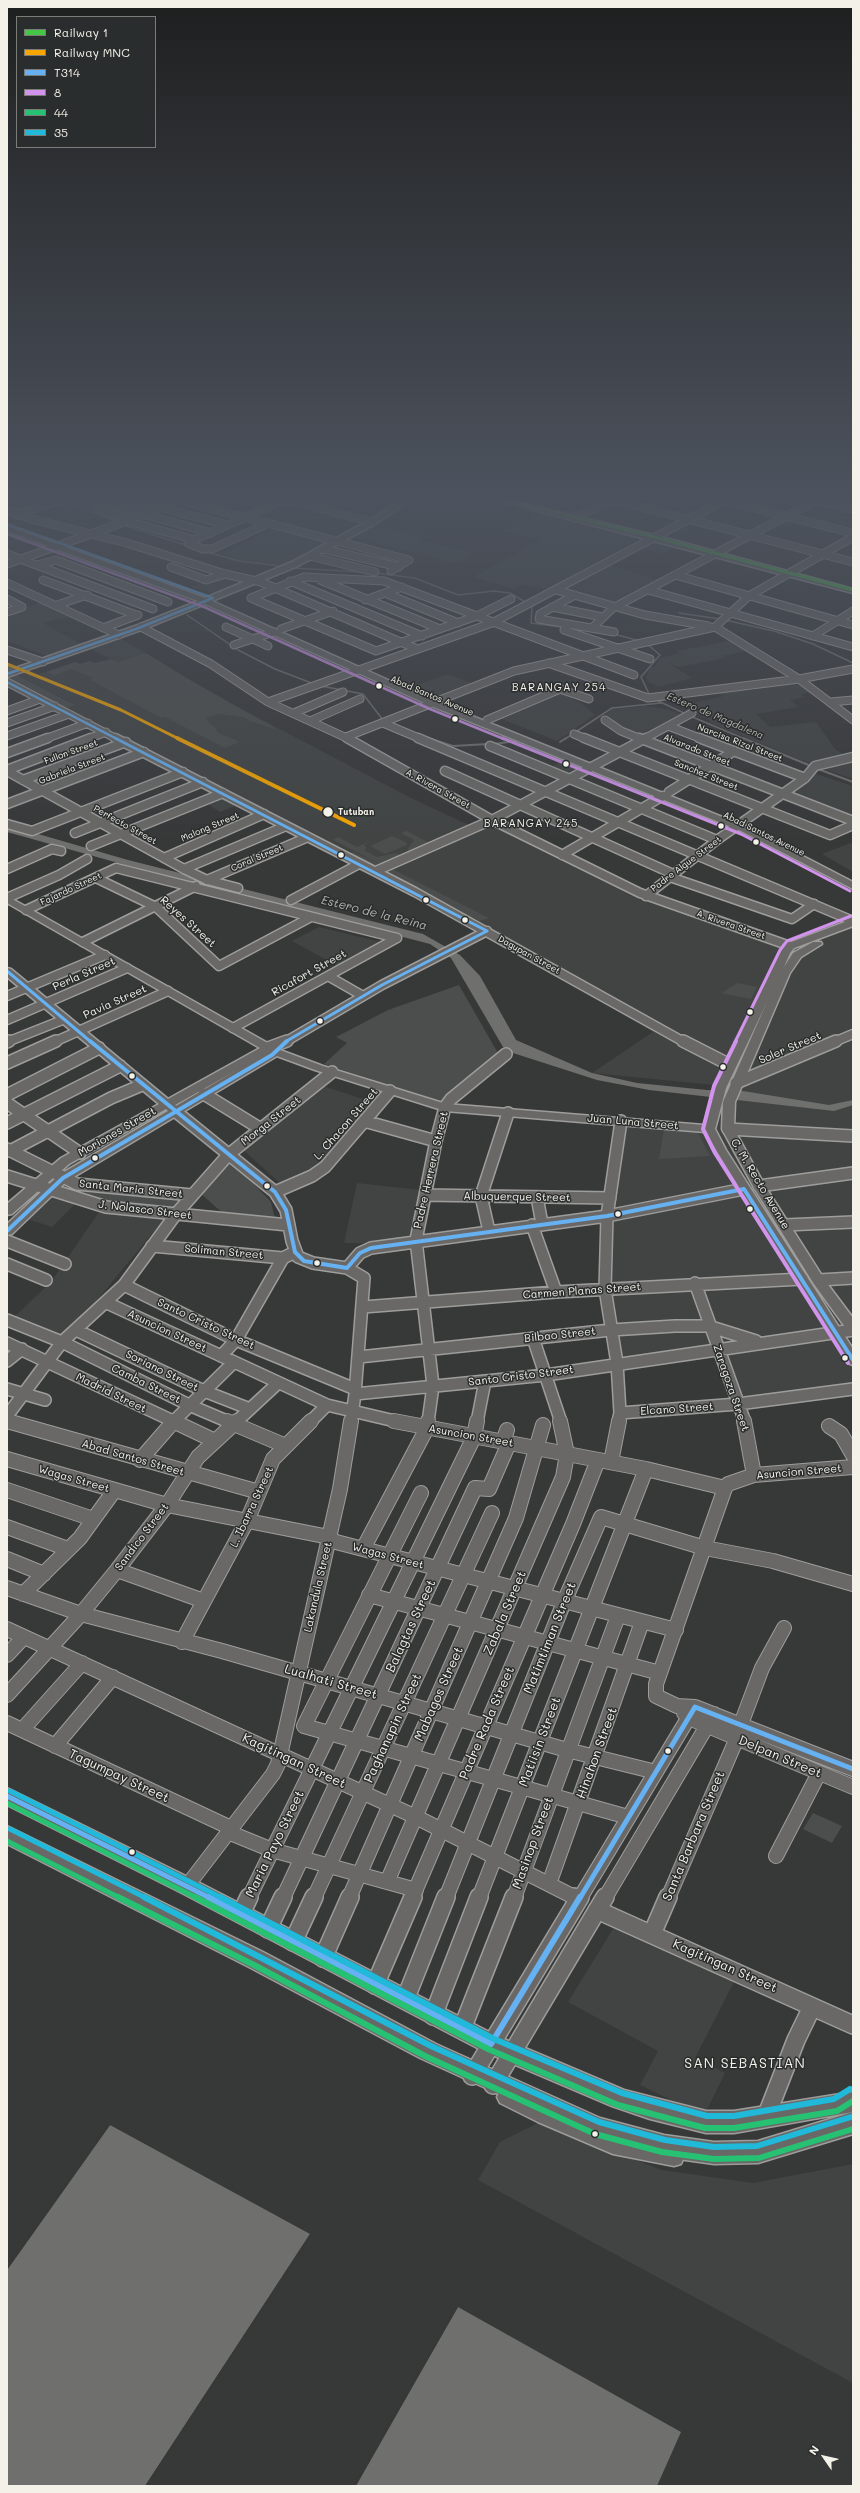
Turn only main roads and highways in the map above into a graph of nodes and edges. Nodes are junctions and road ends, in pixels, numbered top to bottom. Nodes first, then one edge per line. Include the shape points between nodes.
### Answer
1 (177, 612) edge
2 (238, 612) edge
3 (10, 671) edge
4 (436, 702) junction
5 (594, 765) junction
6 (741, 824) junction
7 (853, 878) edge
8 (853, 886) edge
9 (9, 898) edge
10 (853, 921) edge
11 (853, 929) edge
12 (8, 972) edge
13 (274, 1048) junction
14 (171, 1107) junction
15 (710, 1129) junction
16 (7, 1212) edge
17 (7, 1231) edge
18 (853, 1329) edge
19 (853, 1360) edge
20 (7, 1796) edge
21 (7, 1834) edge
22 (492, 2086) junction
23 (847, 2100) edge
24 (853, 2123) edge
25 (853, 2132) edge

1 - 3 main road via 119,635
2 - 4 main road, Abad Santos Avenue
4 - 5 main road, Abad Santos Avenue
4 - 5 main road, Abad Santos Avenue via 487,720
5 - 6 main road, Abad Santos Avenue
6 - 7 main road, Abad Santos Avenue
6 - 8 main road, Abad Santos Avenue
9 - 13 main road, Juan Luna Street via 127,968 233,1028
10 - 15 main road via 790,946 730,1065 720,1088
11 - 18 main road, C. M. Recto Avenue via 808,947 792,960 733,1092 728,1129 759,1186
12 - 14 main road
13 - 14 main road, Moriones Street
13 - 14 main road, Moriones Street via 204,1094
13 - 15 main road, Juan Luna Street via 332,1072 445,1107
14 - 16 main road, Moriones Street via 80,1153 50,1172
14 - 17 main road, Moriones Street via 63,1178
15 - 19 main road, C. M. Recto Avenue via 744,1189
20 - 23 highway via 491,2044 650,2109 706,2122 734,2122
21 - 22 highway via 257,1960
22 - 24 highway via 597,2128 664,2146 714,2153 758,2152
22 - 25 main road via 592,2136 620,2147 655,2155 716,2162 761,2161

